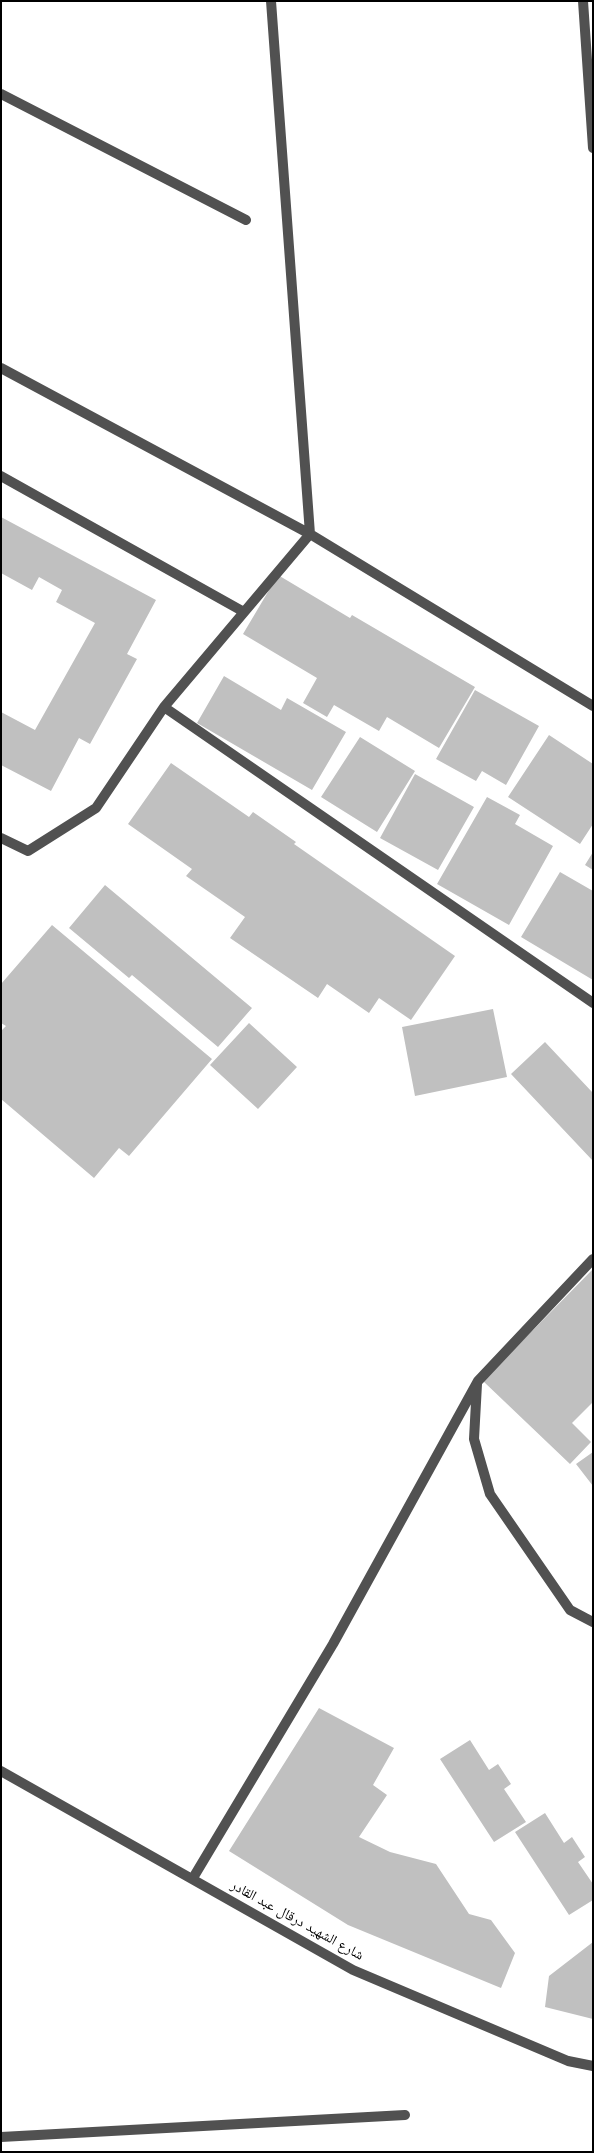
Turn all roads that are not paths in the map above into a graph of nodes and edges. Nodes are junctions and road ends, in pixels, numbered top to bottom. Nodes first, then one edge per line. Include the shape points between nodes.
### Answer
1 (271, 1) edge
2 (584, 1) edge
3 (1, 94) edge
4 (593, 148) edge
5 (246, 220) dead end
6 (1, 368) edge
7 (1, 476) edge
8 (310, 534) junction
9 (244, 612) junction
10 (593, 706) edge
11 (164, 708) junction
12 (1, 838) edge
13 (593, 1003) edge
14 (593, 1259) edge
15 (478, 1381) junction
16 (593, 1622) edge
17 (1, 1770) edge
18 (193, 1878) junction
19 (593, 2066) edge
20 (406, 2115) dead end
21 (1, 2137) edge

1 - 8 street
2 - 4 street
3 - 5 street
6 - 8 street
7 - 9 street
8 - 9 street
8 - 10 street
9 - 11 street
11 - 12 street via 96,808 28,851
11 - 13 street
14 - 15 street
15 - 16 street via 474,1439 490,1494 570,1610
15 - 18 street via 333,1644
17 - 18 street, شارع الشهيد درقال عبد القادر
18 - 19 street, شارع الشهيد درقال عبد القادر via 353,1970 568,2061
20 - 21 street

